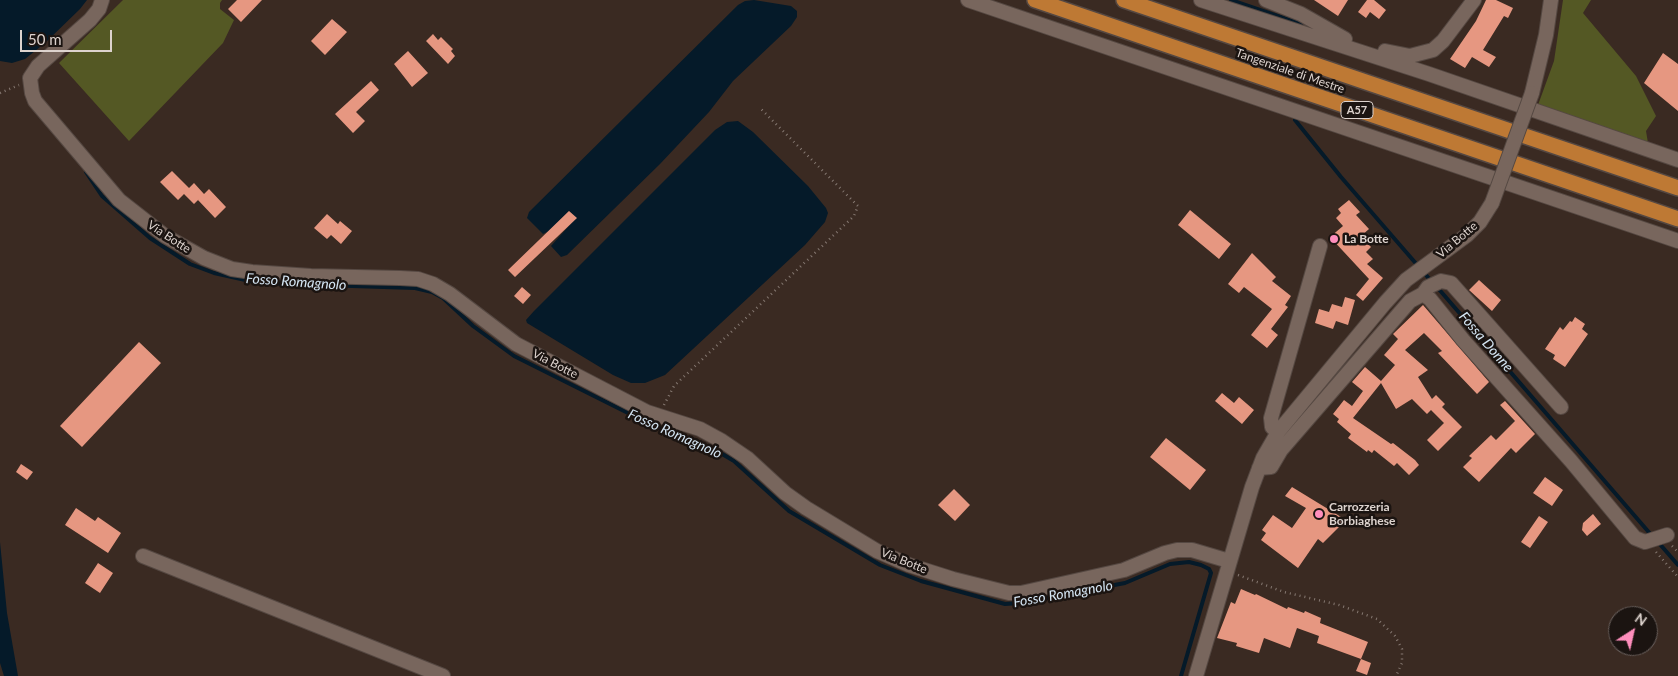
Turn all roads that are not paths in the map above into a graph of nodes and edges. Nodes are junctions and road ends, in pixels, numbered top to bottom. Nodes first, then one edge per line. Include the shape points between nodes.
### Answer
1 (102, 0) edge
2 (968, 0) edge
3 (1035, 0) edge
4 (1124, 0) edge
5 (1201, 0) edge
6 (1266, 0) edge
7 (1474, 0) edge
8 (1551, 0) edge
9 (1678, 160) edge
10 (1678, 188) edge
11 (1678, 219) edge
12 (1678, 242) edge
13 (1320, 246) dead end
14 (1431, 287) junction
15 (1561, 407) dead end
16 (1278, 432) junction
17 (1260, 468) junction
18 (1654, 540) road end
19 (143, 556) dead end
20 (1228, 566) junction
21 (443, 676) edge
22 (1196, 676) edge

1 - 20 street, Via Botte via 90,20 38,66 30,78 30,86 35,100 119,200 165,236 192,252 217,264 252,272 400,278 433,284 516,344 660,417 722,441 806,508 877,550 909,565 953,579 1021,593 1124,570 1177,550 1192,550
2 - 12 street
3 - 11 highway, Tangenziale di Mestre / A57
4 - 10 highway, Tangenziale di Mestre / A57
5 - 9 street
6 - 7 street via 1301,14 1332,34 1399,56 1433,50
8 - 16 street, Via Botte, bridge via 1532,93 1492,203 1480,222 1414,274 1353,338
13 - 16 street via 1270,418 1272,427
14 - 15 street via 1451,283 1458,288
14 - 17 street via 1410,301 1281,450 1271,467
14 - 18 street via 1430,299 1463,340 1635,538
16 - 17 street, Via Botte
17 - 20 street, Via Botte
19 - 21 street
20 - 22 street, Via Botte

